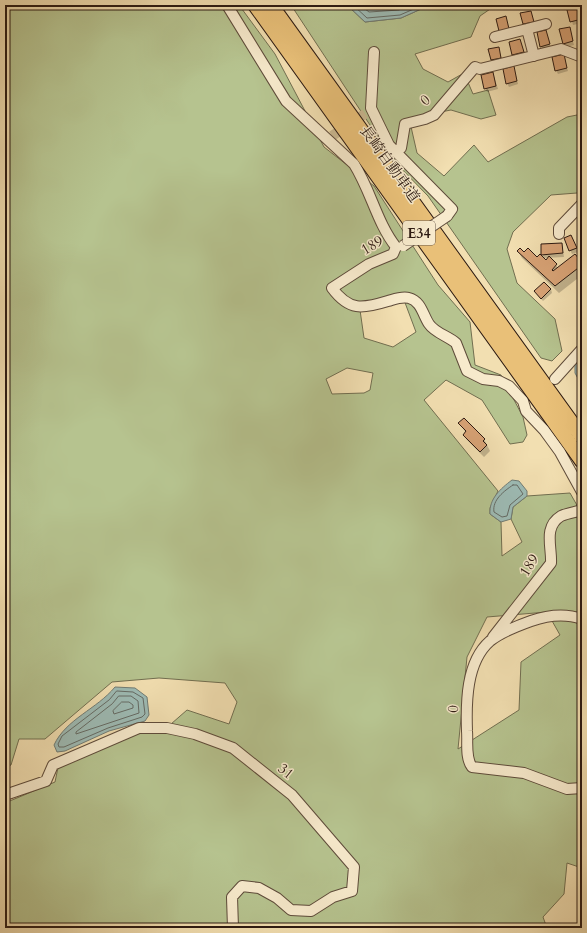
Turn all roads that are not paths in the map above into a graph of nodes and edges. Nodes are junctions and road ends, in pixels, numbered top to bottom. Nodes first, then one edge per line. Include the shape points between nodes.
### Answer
1 (226, 5) edge
2 (255, 5) edge
3 (271, 5) edge
4 (546, 24) dead end
5 (527, 29) junction
6 (495, 37) dead end
7 (374, 52) dead end
8 (534, 56) junction
9 (582, 57) edge
10 (396, 152) junction
11 (582, 204) edge
12 (559, 234) dead end
13 (400, 247) junction
14 (582, 349) edge
15 (555, 380) dead end
16 (582, 437) edge
17 (582, 461) edge
18 (582, 492) edge
19 (582, 510) edge
20 (582, 619) edge
21 (490, 642) junction
22 (582, 788) edge
23 (5, 795) edge
24 (233, 928) edge

1 - 13 street, 189 via 286,101 328,137 354,164 362,176 388,237
2 - 17 highway, 長崎自動車道 / E34
3 - 16 highway, 長崎自動車道 / E34
4 - 5 street
5 - 6 street
5 - 8 street
7 - 10 street, 189 via 368,111
8 - 9 street via 561,49
8 - 10 street, 0 via 480,69 475,67 434,115 405,124 401,148
10 - 13 street, 189, bridge via 452,209 447,216
11 - 12 street via 559,228
13 - 18 street, 189 via 393,254 369,264 332,288 349,305 371,305 399,298 415,300 430,325 456,343 467,371 483,379 499,380 509,386 523,401 526,411 560,452
14 - 15 street
19 - 21 street, 189 via 560,517 550,529 551,563
20 - 21 street, 0 via 571,615 537,619 506,631
21 - 22 street, 0 via 478,659 469,689 467,713 470,764 476,768 524,773 567,789
23 - 24 street, 31 via 46,781 53,765 139,728 167,728 195,734 233,748 292,795 354,867 352,890 333,896 311,911 291,910 259,888 242,886 232,896

